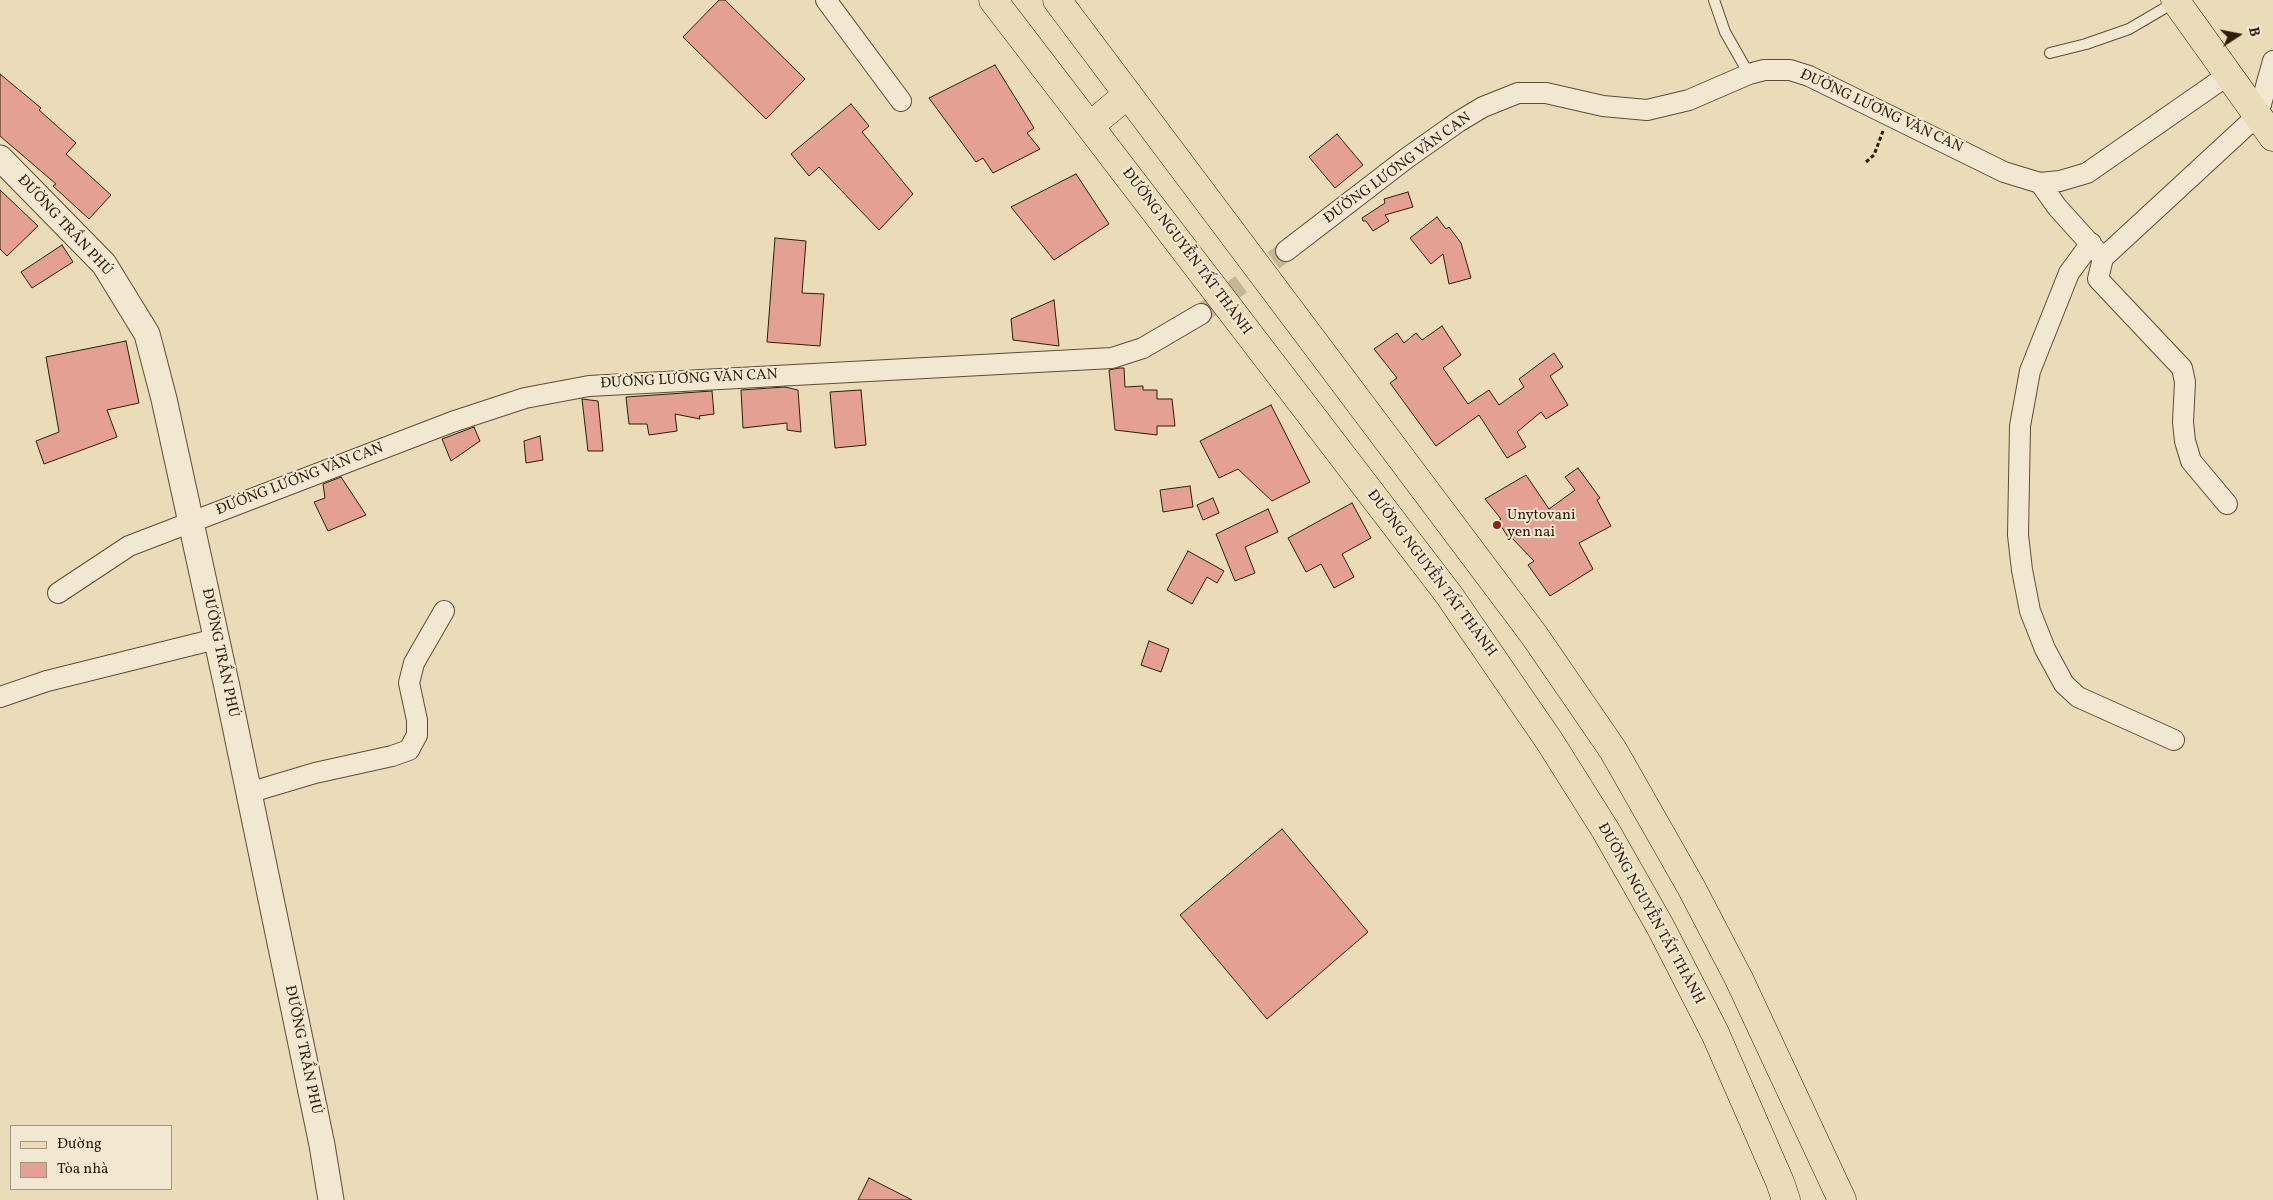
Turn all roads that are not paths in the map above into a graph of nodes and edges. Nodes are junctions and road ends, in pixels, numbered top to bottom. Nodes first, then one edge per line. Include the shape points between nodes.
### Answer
1 (826, 0) edge
2 (993, 0) edge
3 (1057, 0) edge
4 (1714, 0) edge
5 (2175, 1) edge
6 (2050, 53) dead end
7 (2273, 61) edge
8 (1748, 74) junction
9 (2228, 75) junction
10 (1128, 94) junction
11 (901, 101) dead end
12 (2258, 115) junction
13 (1090, 126) junction
14 (2273, 138) edge
15 (0, 158) edge
16 (2040, 183) junction
17 (2097, 250) junction
18 (1286, 251) tunnel mouth
19 (1201, 314) tunnel mouth
20 (2227, 504) dead end
21 (191, 523) junction
22 (1485, 570) junction
23 (58, 593) dead end
24 (1449, 595) junction
25 (444, 611) dead end
26 (216, 639) junction
27 (0, 697) edge
28 (2174, 740) dead end
29 (248, 793) junction
30 (331, 1200) edge
31 (1786, 1200) edge
32 (1842, 1200) edge

1 - 11 street
2 - 13 main road, ĐƯỜNG NGUYỄN TẤT THÀNH
3 - 10 main road
4 - 8 lane via 1725,32
5 - 6 lane via 2129,28
5 - 9 main road
7 - 12 street
8 - 16 street, ĐƯỜNG LƯƠNG VĂN CAN via 1790,70 1809,76 2004,172
8 - 18 street, ĐƯỜNG LƯƠNG VĂN CAN via 1689,100 1647,110 1603,106 1546,93 1510,95 1458,122
9 - 12 main road
9 - 16 street, ĐƯỜNG LƯƠNG VĂN CAN via 2087,173
10 - 13 main road
10 - 22 main road
12 - 14 main road
12 - 17 street
13 - 24 main road, ĐƯỜNG NGUYỄN TẤT THÀNH
15 - 21 street, ĐƯỜNG TRẦN PHÚ via 104,264 147,334
16 - 17 street via 2057,207
17 - 20 street via 2098,279 2182,368 2185,382 2183,422 2191,461
17 - 28 street via 2069,273 2030,371 2020,426 2018,534 2022,570 2030,612 2044,649 2064,684 2078,697
19 - 21 street, ĐƯỜNG LƯƠNG VĂN CAN via 1143,348 1112,358 589,386 526,398 452,422
21 - 23 street, ĐƯỜNG LƯƠNG VĂN CAN via 129,546
21 - 26 street, ĐƯỜNG TRẦN PHÚ
22 - 24 main road
22 - 32 main road via 1575,692 1654,821 1739,979
24 - 31 main road, ĐƯỜNG NGUYỄN TẤT THÀNH via 1550,742 1660,926 1715,1033
25 - 29 street via 414,663 409,683 417,735 409,750
26 - 27 street via 47,681
26 - 29 street, ĐƯỜNG TRẦN PHÚ
29 - 30 street, ĐƯỜNG TRẦN PHÚ

